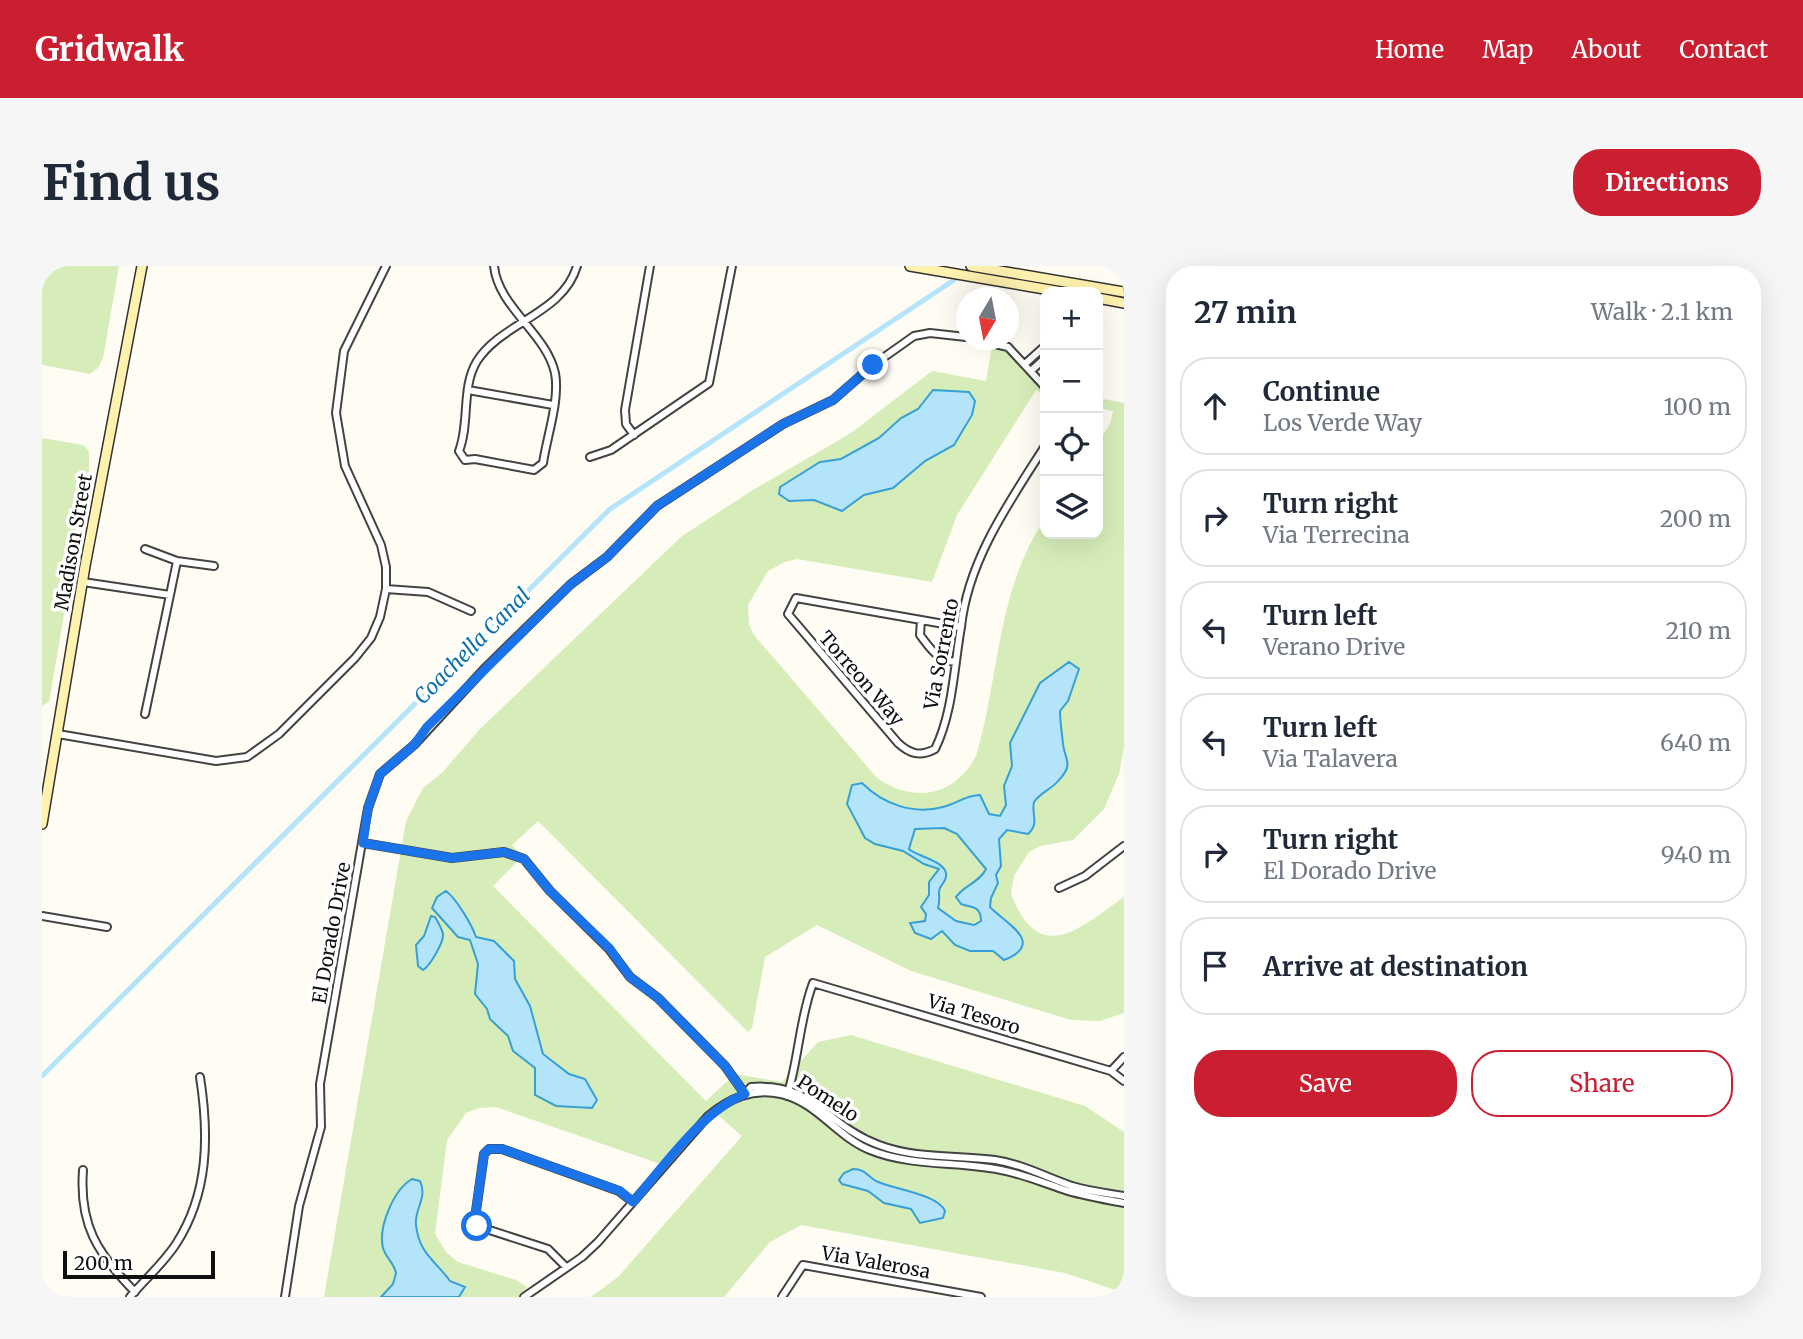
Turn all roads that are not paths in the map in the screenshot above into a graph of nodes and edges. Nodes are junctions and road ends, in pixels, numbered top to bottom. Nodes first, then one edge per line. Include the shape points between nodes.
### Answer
1 (142, 266) edge
2 (386, 266) edge
3 (494, 266) edge
4 (577, 266) edge
5 (650, 266) edge
6 (732, 266) edge
7 (910, 266) edge
8 (971, 266) edge
9 (1056, 281) junction
10 (1008, 283) junction
11 (1040, 288) edge
12 (1103, 290) edge
13 (1109, 290) junction
14 (1124, 292) edge
15 (1103, 299) edge
16 (1124, 303) edge
17 (524, 321) junction
18 (956, 336) edge
19 (1011, 350) edge
20 (1040, 350) edge
21 (1026, 363) junction
22 (1040, 363) edge
23 (1032, 370) junction
24 (1040, 380) edge
25 (468, 390) junction
26 (553, 405) junction
27 (634, 435) junction
28 (1040, 454) edge
29 (590, 457) dead end
30 (145, 549) dead end
31 (177, 561) junction
32 (214, 566) dead end
33 (83, 582) junction
34 (386, 589) junction
35 (170, 595) junction
36 (471, 611) dead end
37 (921, 620) junction
38 (961, 627) junction
39 (955, 662) junction
40 (145, 714) dead end
41 (58, 734) junction
42 (926, 753) joint
43 (42, 824) edge
44 (363, 843) junction
45 (1124, 846) edge
46 (1059, 888) dead end
47 (42, 916) edge
48 (107, 927) dead end
49 (1124, 1057) edge
50 (1111, 1071) junction
51 (200, 1077) dead end
52 (1124, 1081) edge
53 (789, 1092) junction
54 (745, 1094) junction
55 (83, 1170) dead end
56 (1124, 1196) edge
57 (633, 1202) junction
58 (1124, 1203) edge
59 (566, 1267) junction
60 (133, 1294) edge
61 (285, 1297) edge
62 (524, 1297) edge
63 (782, 1297) edge
64 (981, 1297) edge

1 - 33 street, Madison Street
2 - 34 street via 344,351 336,413 345,466 380,545
3 - 17 street via 500,287
4 - 17 street via 565,290
5 - 27 street via 625,410 626,424
6 - 27 street via 709,383
7 - 10 street
8 - 9 street
9 - 10 street via 1051,286
9 - 13 street
10 - 11 street
12 - 13 street
13 - 14 street
15 - 16 street
17 - 25 street via 483,354
17 - 26 street via 554,369
18 - 44 street, El Dorado Drive via 914,336 833,400 783,424 657,506 607,557 561,593 414,745 380,774 368,808
19 - 21 street
20 - 21 street
21 - 23 street
22 - 23 street
23 - 24 street
25 - 26 street
25 - 26 street via 459,454 465,460 537,469 543,463
27 - 29 street
28 - 38 street, Via Sorrento via 993,530 973,579
30 - 31 street
31 - 32 street
31 - 35 street
33 - 35 street
33 - 41 street, Madison Street
34 - 36 street via 428,592
34 - 41 street via 375,627 355,658 278,734 247,757 216,761
35 - 40 street
37 - 38 street
37 - 39 street via 920,635 932,651
37 - 42 street, Torreon Way via 796,598 789,608 791,620 898,743 908,752
38 - 39 street, Via Sorrento
39 - 42 street, Via Sorrento via 941,736
41 - 43 street, Madison Street
44 - 54 street via 452,858 504,852 524,859 610,949 630,977 658,998 725,1066
44 - 61 street, El Dorado Drive via 320,1084 321,1126 299,1206
45 - 46 street via 1085,876
47 - 48 street
49 - 50 street
50 - 52 street, Via Tesoro
50 - 53 street, Via Tesoro via 813,983 802,1015
51 - 60 street via 206,1135 200,1187 175,1244
53 - 54 street, Pomelo via 751,1087
53 - 56 street, Pomelo via 816,1103 847,1129 880,1146 930,1156 996,1160 1073,1186
53 - 58 street, Pomelo via 869,1150 939,1165 1000,1169 1074,1193
54 - 57 street via 726,1101 708,1116
55 - 60 street via 81,1196 94,1242
57 - 59 street via 590,1250
57 - 59 street via 620,1191 502,1149 494,1147 484,1154 477,1226 548,1249
59 - 62 street
63 - 64 street, Via Valerosa via 803,1265

